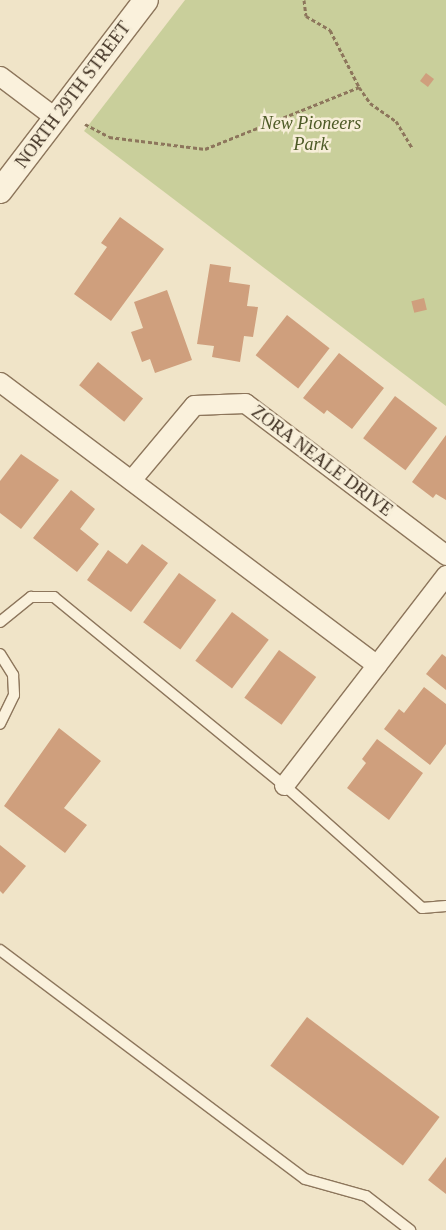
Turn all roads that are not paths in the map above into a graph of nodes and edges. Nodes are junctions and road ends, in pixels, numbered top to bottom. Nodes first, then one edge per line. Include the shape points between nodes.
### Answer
1 (146, 0) edge
2 (0, 76) edge
3 (56, 118) junction
4 (0, 191) edge
5 (0, 382) edge
6 (131, 480) junction
7 (446, 555) edge
8 (446, 575) edge
9 (0, 622) edge
10 (0, 654) edge
11 (377, 665) junction
12 (0, 724) edge
13 (284, 785) junction
14 (446, 906) edge
15 (0, 950) edge
16 (410, 1230) edge

1 - 3 street, NORTH 29TH STREET
2 - 3 street
3 - 4 street, NORTH 29TH STREET
5 - 6 street
6 - 7 street, ZORA NEALE DRIVE via 194,405 245,403
6 - 11 street
8 - 11 street
9 - 13 lane via 31,597 54,597
10 - 12 lane via 13,675 14,695
11 - 13 street
13 - 14 lane via 422,908
15 - 16 lane via 305,1179 366,1196

